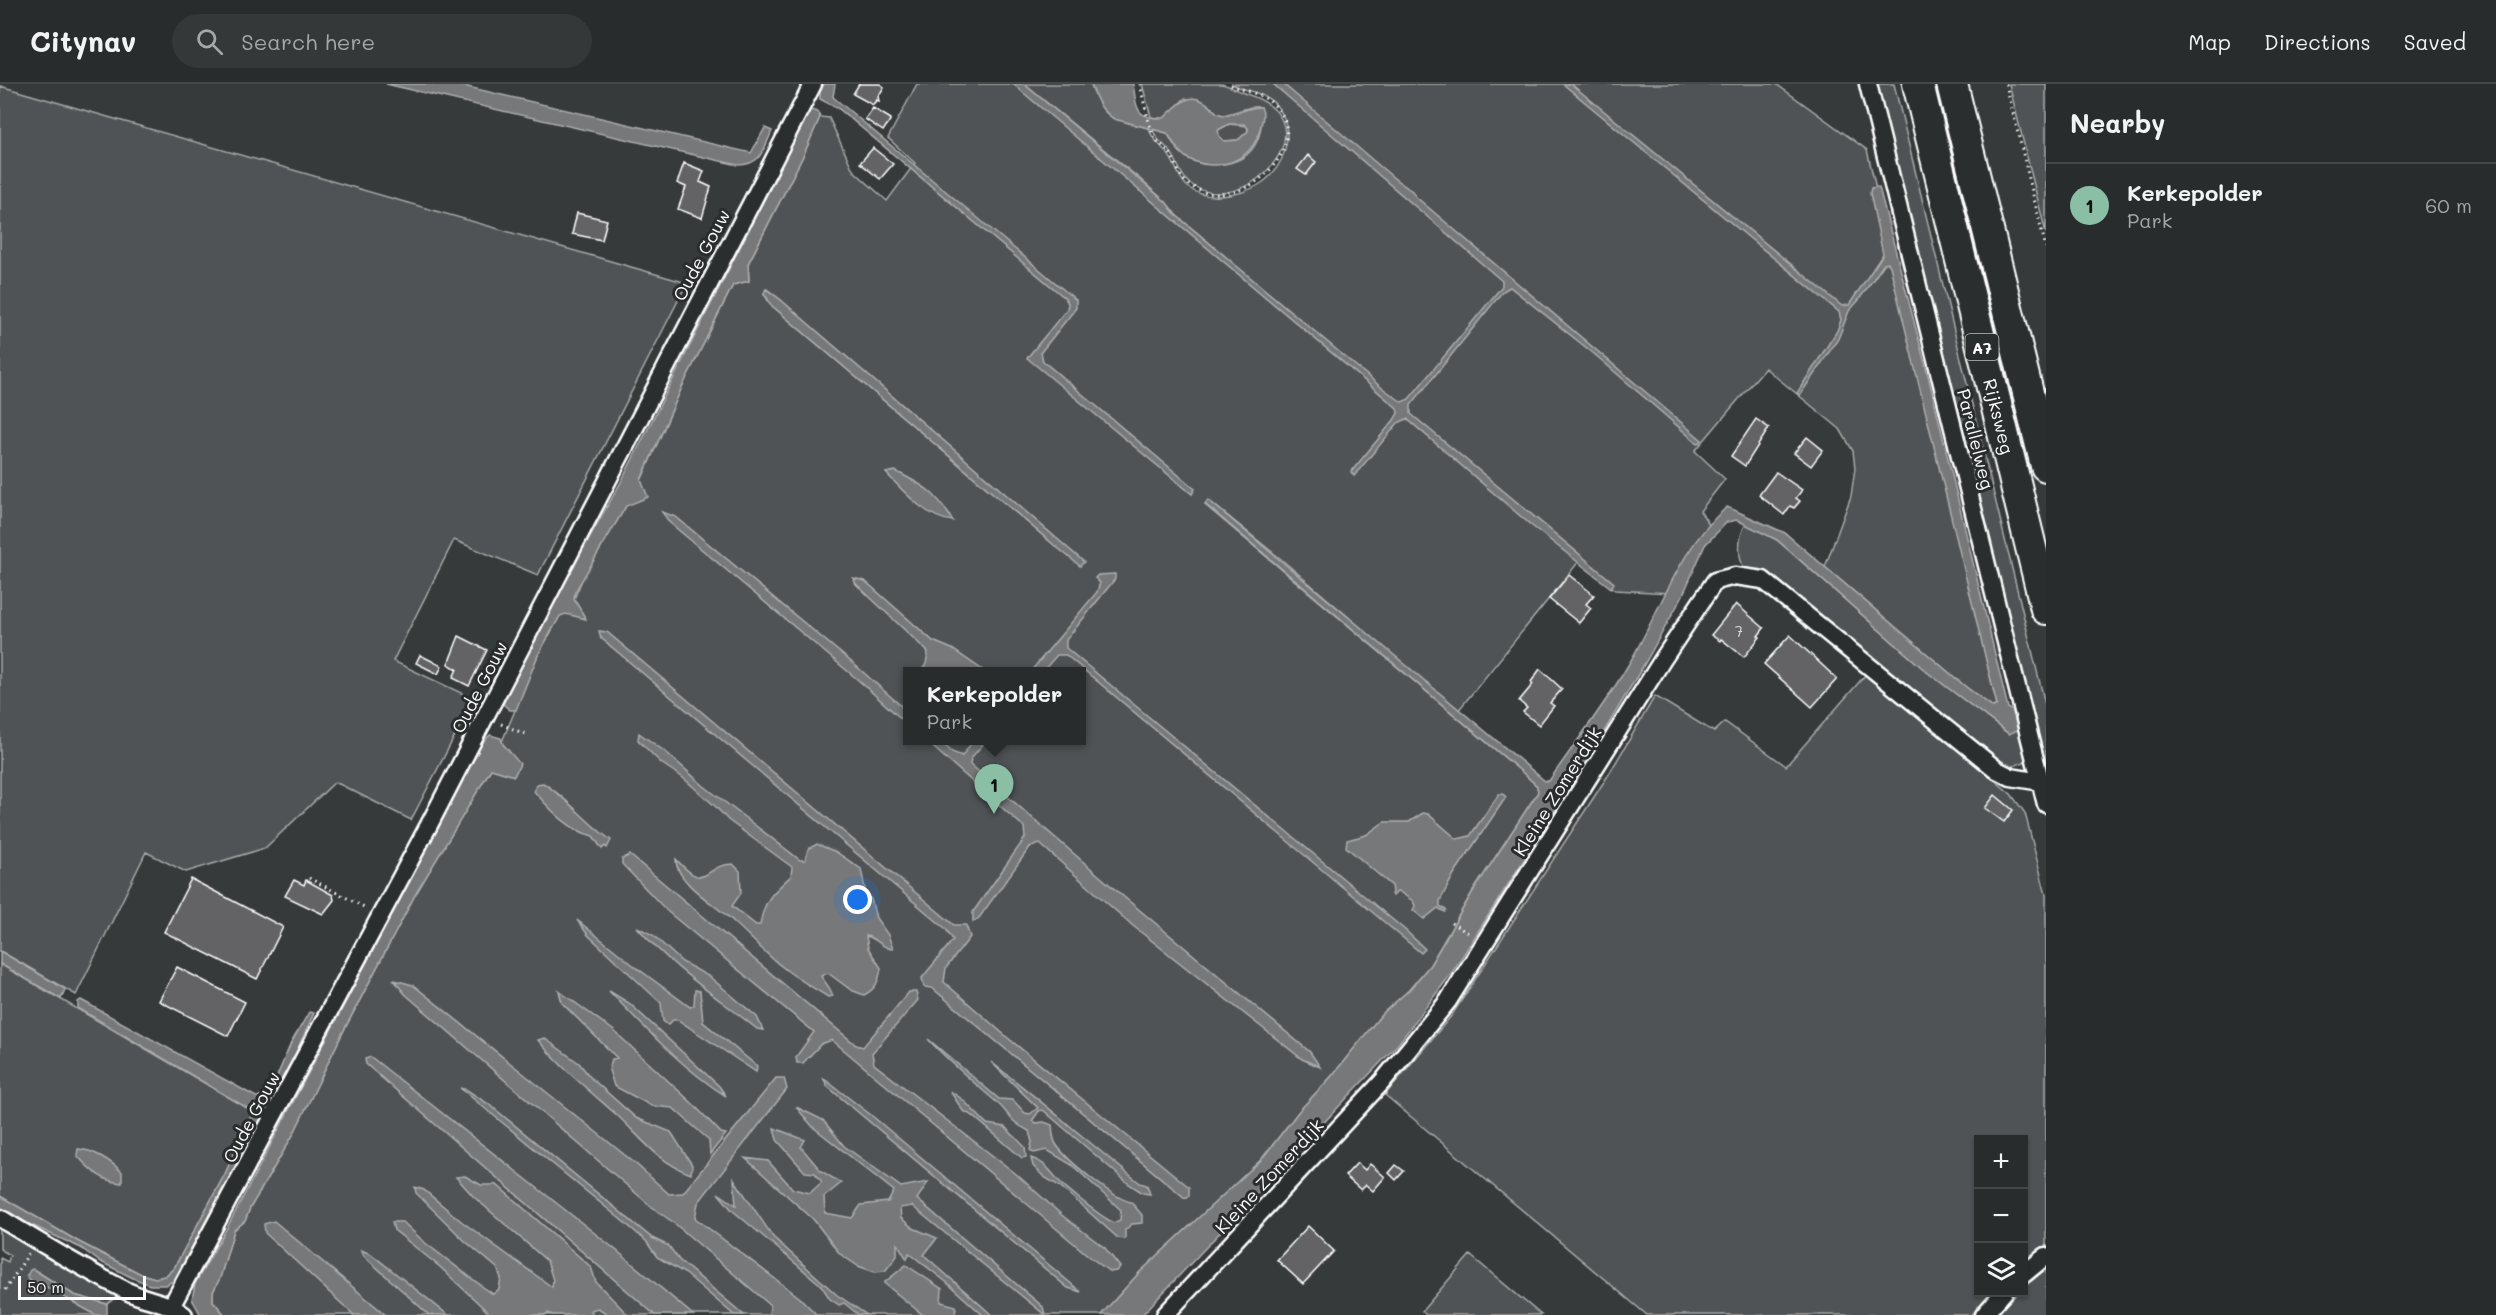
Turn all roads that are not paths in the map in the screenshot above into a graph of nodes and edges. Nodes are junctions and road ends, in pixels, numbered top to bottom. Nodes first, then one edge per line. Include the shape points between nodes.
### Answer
1 (813, 84) edge
2 (1868, 84) edge
3 (1918, 84) edge
4 (1952, 84) edge
5 (2046, 466) edge
6 (2046, 609) edge
7 (2041, 782) junction
8 (2046, 804) edge
9 (0, 1218) edge
10 (2046, 1256) edge
11 (2028, 1271) edge
12 (2000, 1297) edge
13 (178, 1310) edge
14 (1166, 1315) edge
15 (1984, 1315) edge

1 - 13 street, Oude Gouw
2 - 7 street, Parallelweg
3 - 6 highway, Rijksweg / A7
4 - 5 highway, Rijksweg / A7
7 - 8 street, Parallelweg
7 - 14 street, Kleine Zomerdijk via 2011,777 1997,770 1763,580 1735,576 1715,581 1448,1001 1382,1082
9 - 13 street via 131,1293
10 - 11 street
12 - 15 street

